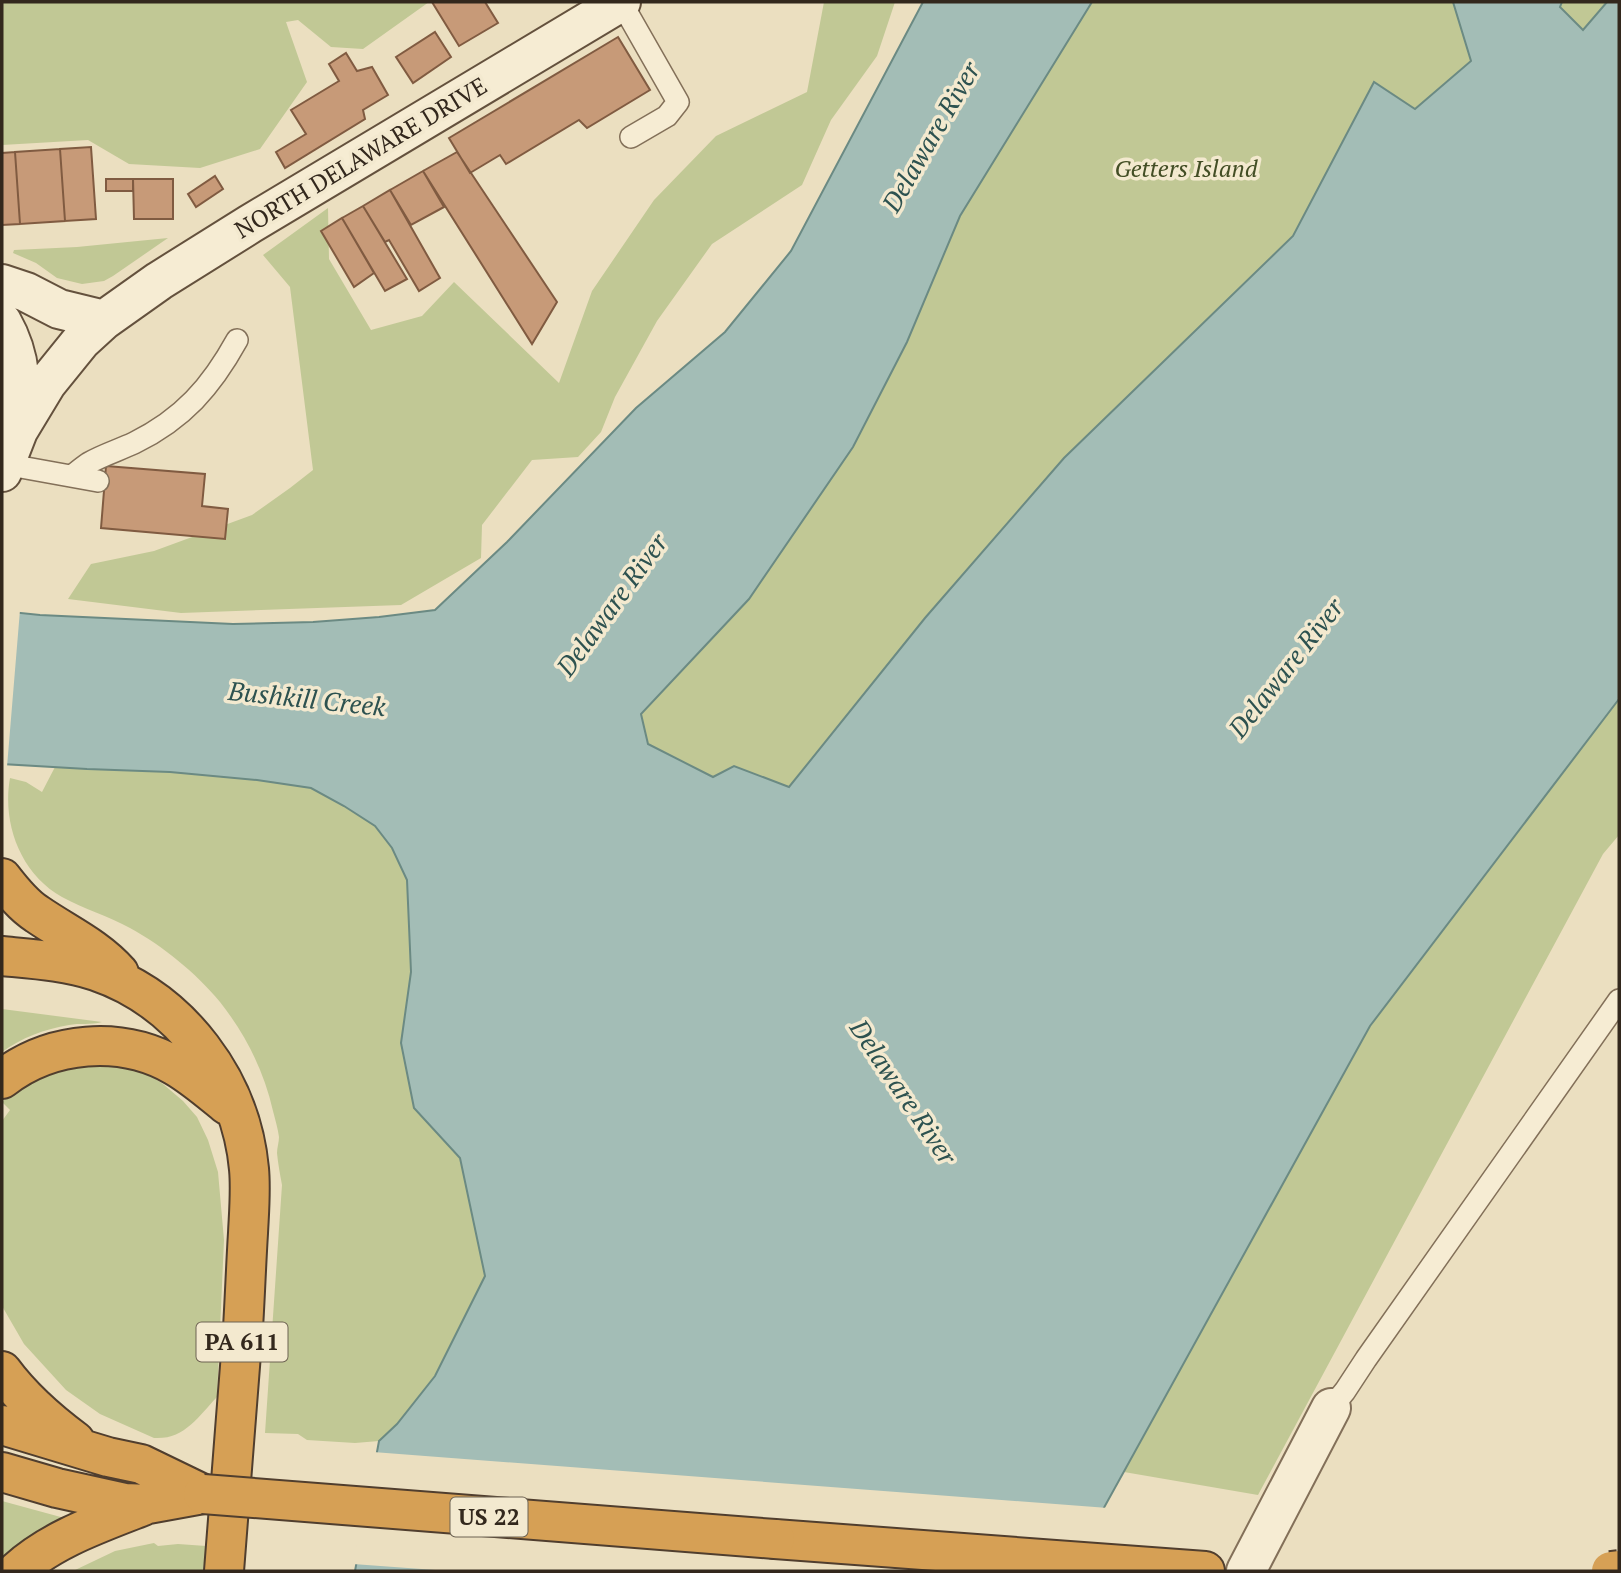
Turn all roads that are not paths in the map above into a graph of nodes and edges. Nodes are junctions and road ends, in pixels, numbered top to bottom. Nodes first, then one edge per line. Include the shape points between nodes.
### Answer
1 (621, 2) edge
2 (631, 136) dead end
3 (2, 284) edge
4 (104, 320) junction
5 (2, 322) edge
6 (237, 340) dead end
7 (8, 456) edge
8 (72, 476) junction
9 (98, 481) dead end
10 (2, 878) edge
11 (2, 956) edge
12 (132, 988) junction
13 (1619, 1000) edge
14 (2, 1079) edge
15 (237, 1113) junction
16 (2, 1371) edge
17 (1331, 1408) joint
18 (2, 1425) edge
19 (88, 1450) junction
20 (2, 1472) edge
21 (203, 1494) junction
22 (148, 1504) junction
23 (1619, 1570) edge
24 (17, 1571) edge
25 (224, 1571) edge
26 (1205, 1571) edge
27 (1246, 1571) edge
28 (1611, 1571) edge

1 - 2 lane via 678,102 667,116
1 - 4 main road, NORTH DELAWARE DRIVE via 250,224
3 - 4 main road via 59,309
4 - 7 main road, NORTH DELAWARE DRIVE via 47,383
5 - 7 main road via 16,352 21,398
6 - 8 lane via 199,396 174,420
7 - 8 lane
8 - 9 lane
10 - 12 highway, PA 611 via 36,914 88,945
11 - 12 highway, PA 611 via 76,966
12 - 15 highway, PA 611 via 165,1010 196,1041 220,1074
13 - 17 lane
14 - 15 highway via 62,1050 104,1045 142,1052 175,1066
15 - 25 highway, PA 611 via 250,1191
16 - 19 highway via 25,1398
17 - 27 main road
18 - 19 highway, US 22
19 - 21 highway, US 22 via 141,1464
20 - 22 highway, US 22 via 91,1496
21 - 22 highway, US 22
21 - 26 highway, US 22, bridge
22 - 24 highway via 63,1539
23 - 28 highway, bridge

